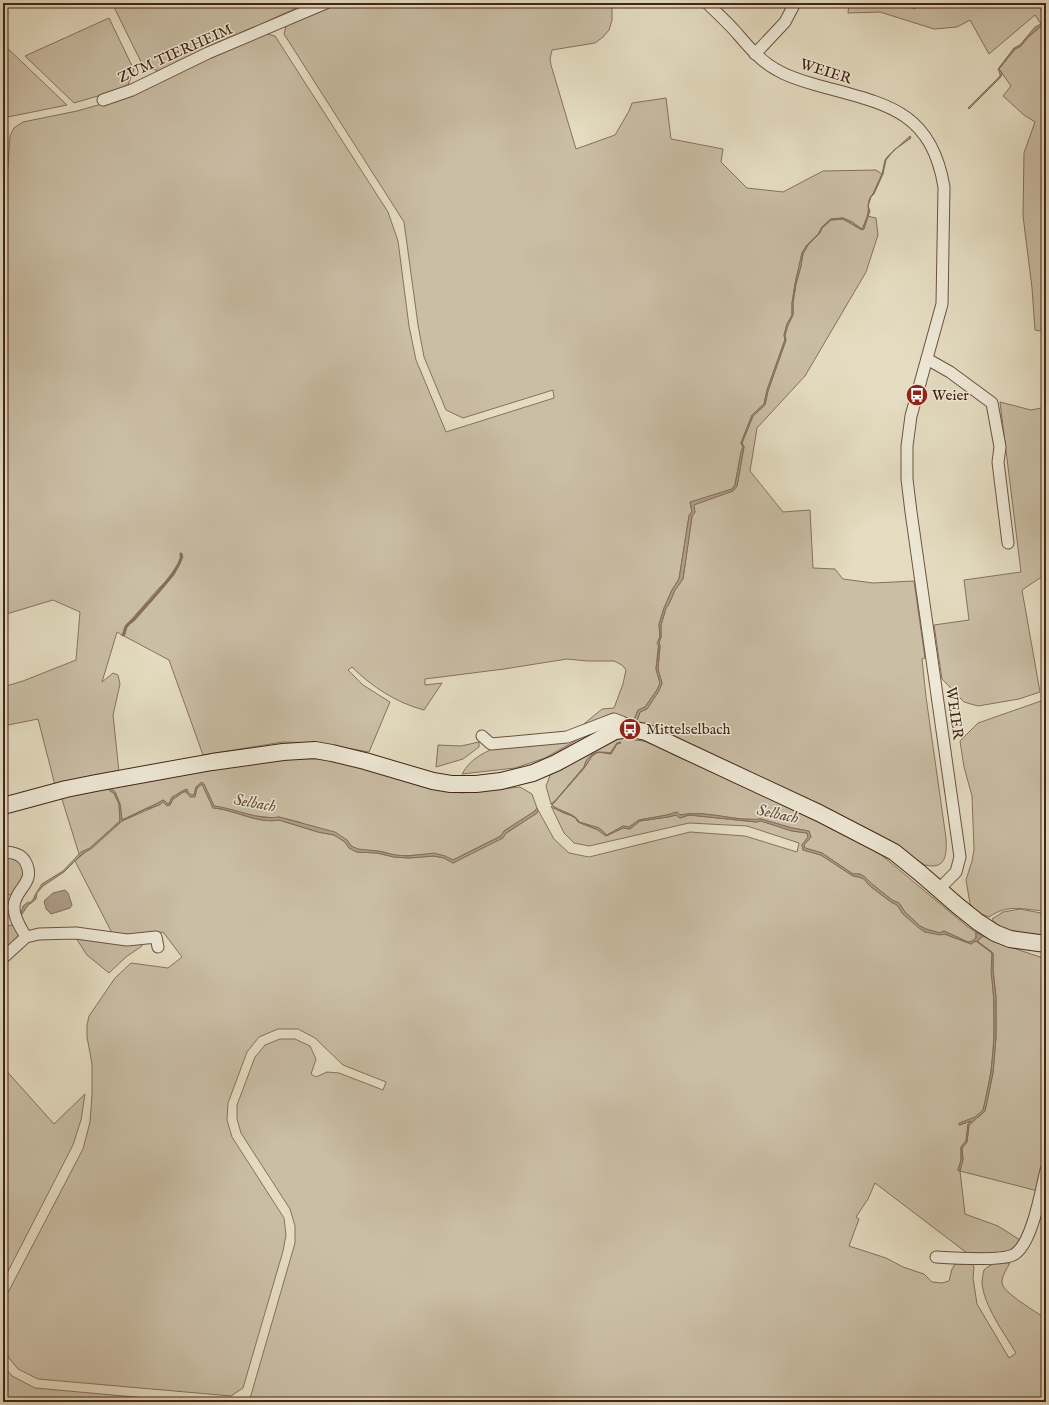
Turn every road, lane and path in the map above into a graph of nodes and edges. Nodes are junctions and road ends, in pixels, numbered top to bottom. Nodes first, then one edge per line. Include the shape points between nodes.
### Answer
1 (326, 3) edge
2 (707, 3) edge
3 (795, 3) edge
4 (755, 54) junction
5 (103, 100) dead end
6 (927, 359) junction
7 (1008, 543) dead end
8 (630, 729) junction
9 (482, 736) dead end
10 (3, 806) edge
11 (3, 852) edge
12 (939, 889) junction
13 (26, 937) junction
14 (1046, 944) edge
15 (158, 947) dead end
16 (3, 958) edge
17 (1046, 1170) edge
18 (936, 1257) dead end

1 - 5 street, ZUM TIERHEIM via 208,53 132,90
2 - 4 street, WEIER
3 - 4 street via 785,22
4 - 6 street, WEIER via 790,76 861,98 903,115 915,124 927,139 936,156 944,187 942,304
6 - 7 street via 950,372 992,403 1000,447 998,462
6 - 12 street, WEIER via 912,416 907,446 907,479 960,857 956,872
8 - 9 street via 614,719 567,737 491,744
8 - 10 street via 615,731 533,773 501,781 451,784 433,781 365,761 315,750 212,762 66,789
8 - 12 street via 646,732 819,812 894,852
11 - 13 street via 15,853 24,859 29,870 27,882 14,904 14,913
12 - 14 street via 995,933 1010,939
13 - 15 street via 76,933 127,940 156,937
13 - 16 street
17 - 18 street via 1031,1229 1014,1255 996,1258

